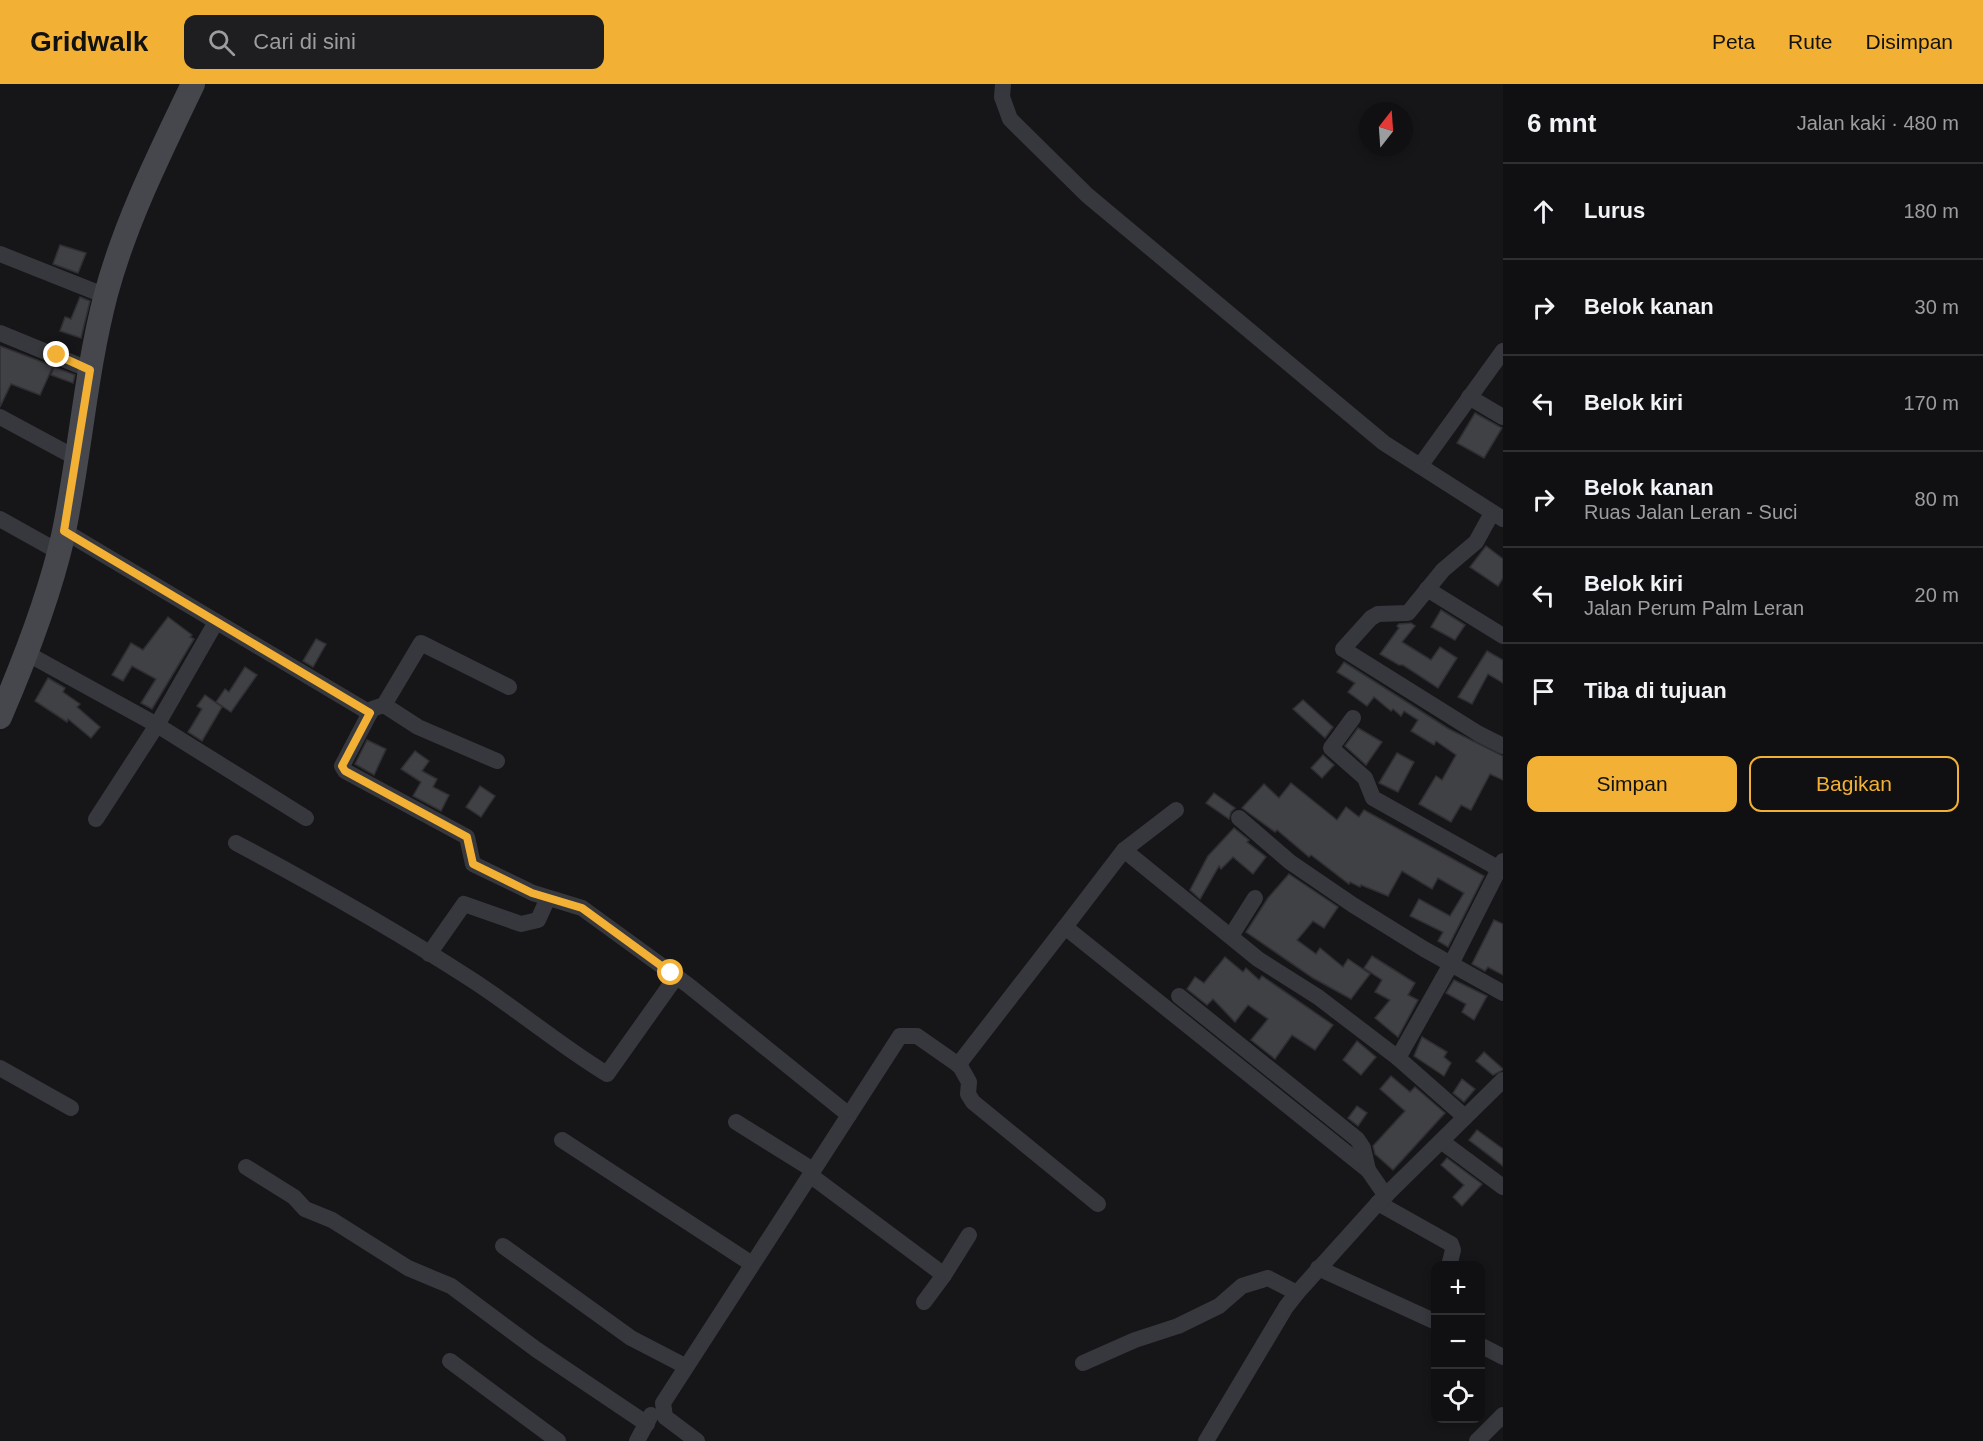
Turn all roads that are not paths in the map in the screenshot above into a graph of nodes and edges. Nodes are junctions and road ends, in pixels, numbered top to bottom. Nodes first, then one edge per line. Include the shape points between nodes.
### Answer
1 (192, 84) edge
2 (1003, 84) edge
3 (0, 254) edge
4 (106, 296) junction
5 (0, 333) edge
6 (1503, 351) edge
7 (90, 370) junction
8 (1469, 397) junction
9 (0, 417) edge
10 (1503, 417) edge
11 (78, 459) junction
12 (1420, 466) junction
13 (1497, 516) edge
14 (0, 519) edge
15 (62, 542) junction
16 (1427, 589) junction
17 (216, 622) junction
18 (1503, 636) edge
19 (28, 654) junction
20 (7, 678) edge
21 (508, 687) dead end
22 (377, 709) junction
23 (0, 717) edge
24 (1353, 718) dead end
25 (156, 725) junction
26 (1503, 746) edge
27 (497, 761) dead end
28 (1176, 810) dead end
29 (306, 818) dead end
30 (1239, 818) dead end
31 (96, 819) dead end
32 (236, 843) dead end
33 (1124, 850) junction
34 (1502, 867) edge
35 (548, 898) junction
36 (1255, 898) dead end
37 (1065, 927) junction
38 (1231, 936) junction
39 (429, 954) junction
40 (1451, 964) junction
41 (676, 977) junction
42 (1503, 993) edge
43 (1179, 996) dead end
44 (1398, 1058) junction
45 (958, 1065) junction
46 (0, 1068) edge
47 (1503, 1080) edge
48 (1305, 1107) junction
49 (71, 1108) dead end
50 (849, 1115) junction
51 (1465, 1116) junction
52 (736, 1122) dead end
53 (562, 1140) dead end
54 (1441, 1141) junction
55 (246, 1167) dead end
56 (812, 1172) junction
57 (1502, 1184) edge
58 (1382, 1199) junction
59 (1098, 1204) dead end
60 (969, 1235) dead end
61 (503, 1246) dead end
62 (1450, 1261) edge
63 (752, 1264) junction
64 (1318, 1268) junction
65 (944, 1275) junction
66 (1297, 1293) junction
67 (924, 1302) dead end
68 (1431, 1320) edge
69 (1485, 1348) edge
70 (1503, 1357) edge
71 (450, 1361) dead end
72 (1083, 1363) dead end
73 (685, 1366) junction
74 (663, 1403) junction
75 (1503, 1415) edge
76 (647, 1424) junction
77 (1209, 1440) edge
78 (558, 1441) edge
79 (637, 1441) edge
80 (697, 1441) edge
81 (1477, 1441) edge

1 - 4 main road via 132,213
2 - 12 street via 1002,97 1010,119 1080,189 1384,443
3 - 4 street
4 - 7 main road
5 - 7 street
6 - 8 street
7 - 11 main road
8 - 10 street
8 - 12 street
9 - 11 street
11 - 15 main road
12 - 13 street
13 - 16 street
14 - 15 street
15 - 17 street
15 - 19 main road
16 - 18 street
16 - 26 street via 1408,613 1378,614 1371,618 1343,649
17 - 22 street
17 - 25 street
19 - 20 main road
19 - 25 street
20 - 23 main road
21 - 22 street via 421,643
22 - 27 street
22 - 35 street via 342,766 345,771 467,837 473,864
24 - 34 street via 1331,748 1365,778 1373,798
25 - 29 street
25 - 31 street
28 - 33 street
30 - 40 street via 1290,862 1388,928
32 - 39 street via 343,900
33 - 37 street
33 - 38 street
34 - 40 street
35 - 39 street via 538,920 521,924 464,904
35 - 41 street via 582,908
36 - 38 street
37 - 45 street
37 - 48 street
38 - 44 street
39 - 41 street via 470,978 576,1056 607,1074
40 - 42 street
40 - 44 street
41 - 50 street
43 - 48 street
44 - 51 street
45 - 50 street via 917,1036 900,1036
45 - 59 street via 969,1082 968,1094 973,1102
46 - 49 street
47 - 51 street
48 - 58 street via 1357,1138
50 - 56 street
51 - 54 street
52 - 56 street
53 - 63 street
54 - 57 street
54 - 58 street
55 - 76 street via 294,1197 305,1209 332,1220 408,1268 451,1286
56 - 63 street
56 - 65 street
58 - 62 street via 1451,1244
58 - 64 street
60 - 65 street
61 - 73 street via 631,1338
63 - 73 street
64 - 66 street
64 - 68 street
65 - 67 street
66 - 72 street via 1268,1278 1242,1286 1219,1305 1178,1326
66 - 77 street
69 - 70 street
71 - 78 street
73 - 74 street
74 - 76 street
74 - 80 street via 665,1417
75 - 81 street
76 - 79 street

